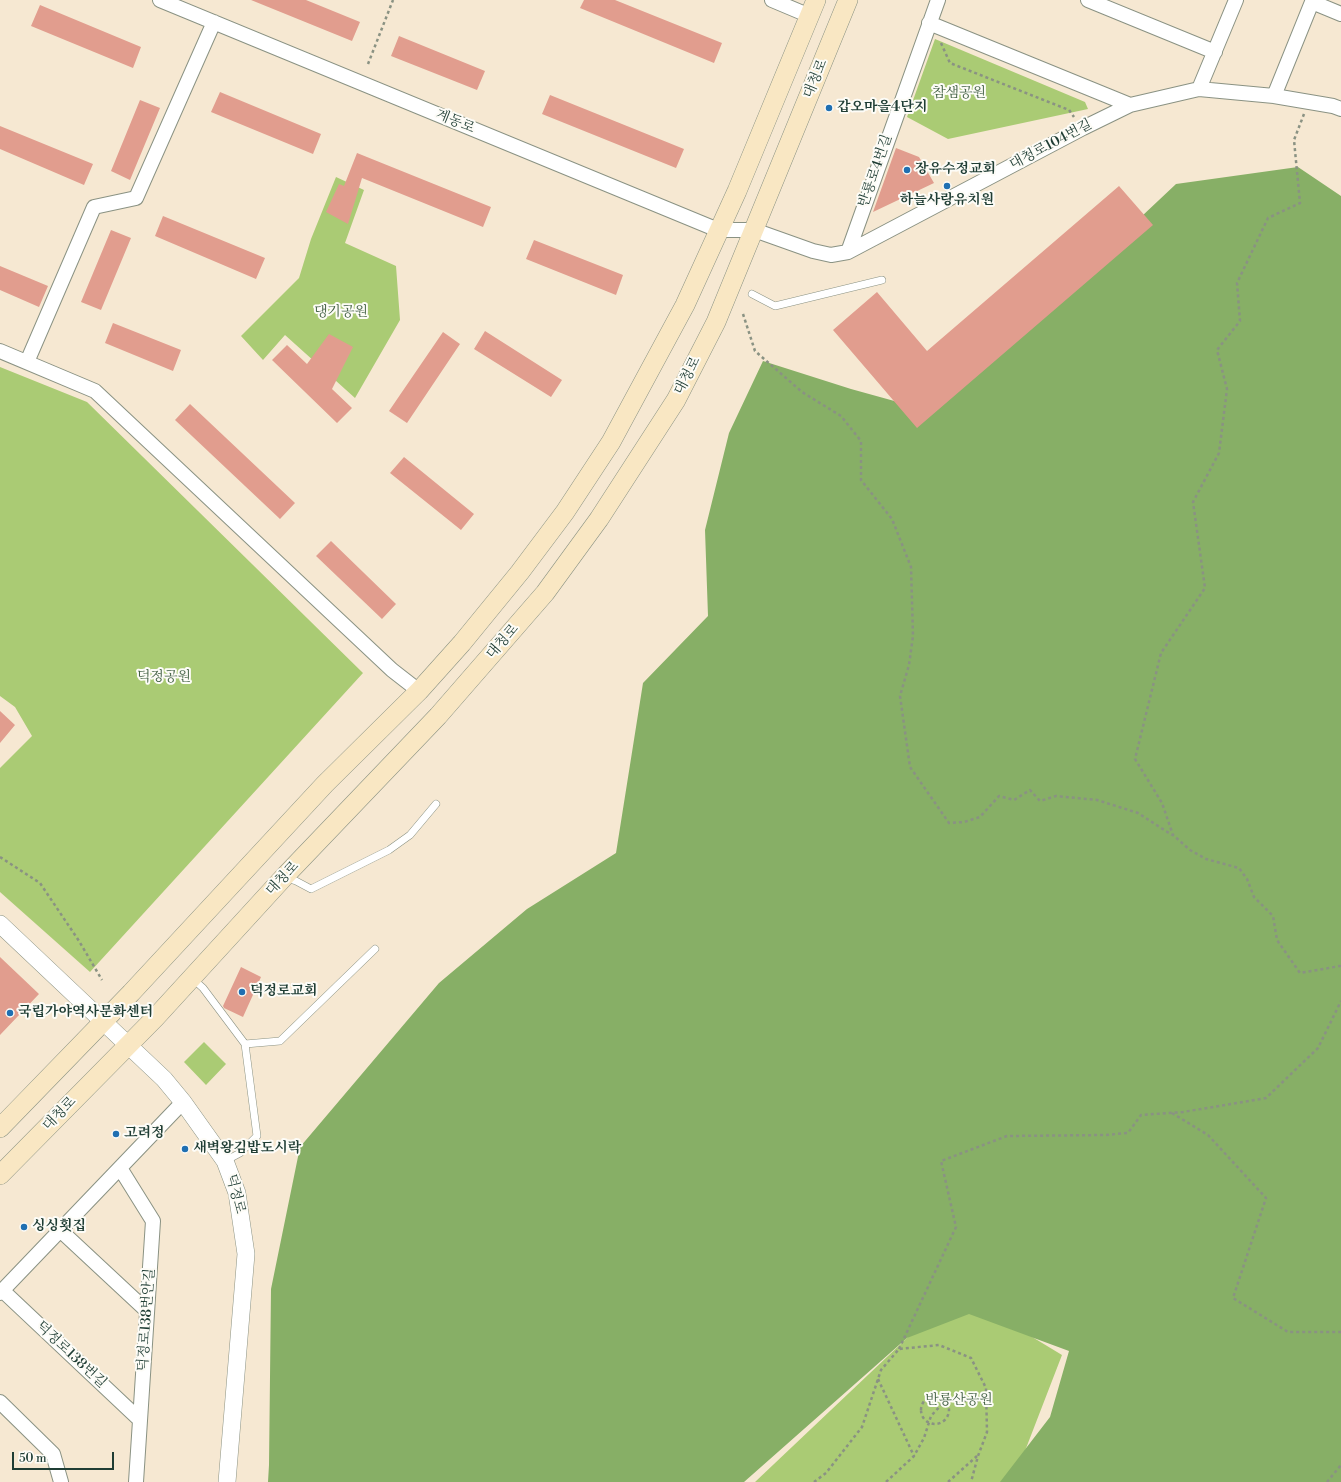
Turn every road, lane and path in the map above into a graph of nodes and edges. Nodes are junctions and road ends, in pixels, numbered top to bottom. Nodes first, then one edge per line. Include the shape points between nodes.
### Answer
1 (160, 0) edge
2 (393, 0) edge
3 (772, 0) edge
4 (848, 0) edge
5 (938, 0) edge
6 (1088, 0) edge
7 (1236, 0) edge
8 (813, 8) edge
9 (1341, 14) edge
10 (214, 22) junction
11 (929, 23) junction
12 (1215, 52) junction
13 (950, 63) dead end
14 (368, 64) dead end
15 (1199, 89) junction
16 (1274, 96) junction
17 (1309, 102) junction
18 (1130, 105) junction
19 (1341, 109) edge
20 (1084, 128) junction
21 (718, 230) junction
22 (754, 230) junction
23 (848, 252) junction
24 (882, 280) dead end
25 (752, 294) dead end
26 (743, 314) dead end
27 (0, 351) edge
28 (27, 362) junction
29 (419, 691) junction
30 (436, 804) dead end
31 (1173, 835) junction
32 (0, 857) edge
33 (284, 877) junction
34 (0, 924) edge
35 (375, 949) dead end
36 (1341, 968) edge
37 (191, 978) junction
38 (102, 980) dead end
39 (1341, 1001) edge
40 (103, 1022) junction
41 (245, 1044) junction
42 (127, 1045) junction
43 (183, 1102) junction
44 (1172, 1113) junction
45 (0, 1128) edge
46 (225, 1161) junction
47 (120, 1168) junction
48 (0, 1175) edge
49 (60, 1230) junction
50 (1, 1292) edge
51 (147, 1311) junction
52 (1341, 1332) edge
53 (900, 1349) junction
54 (878, 1379) junction
55 (0, 1402) edge
56 (947, 1402) junction
57 (986, 1402) junction
58 (140, 1420) junction
59 (929, 1422) junction
60 (914, 1456) junction
61 (978, 1456) junction
62 (1341, 1465) edge
63 (61, 1482) edge
64 (136, 1482) edge
65 (226, 1482) edge
66 (814, 1482) edge
67 (886, 1482) edge
68 (948, 1482) edge
69 (971, 1482) edge
70 (1327, 1482) edge

1 - 10 street, 계동로
2 - 14 path
3 - 8 street
4 - 22 main road, 대청로
5 - 11 street, 반룡로4번길
6 - 12 street
7 - 12 street
8 - 21 main road via 737,191
9 - 16 street via 1312,2
10 - 21 street, 계동로
10 - 28 street via 136,198 94,207
11 - 18 street
11 - 23 street, 반룡로4번길
12 - 15 street
13 - 20 path via 1069,110
15 - 16 street, 대청로104번길
15 - 18 street, 대청로104번길
16 - 17 street, 대청로104번길
17 - 19 street, 대청로104번길
17 - 31 path via 1294,140 1300,204 1268,218 1237,283 1240,321 1217,350 1227,389 1219,453 1193,502 1205,588 1161,653 1135,759 1162,803
18 - 20 street, 대청로104번길
20 - 23 street, 대청로104번길
21 - 22 street, 계동로
21 - 29 main road via 684,305 611,442 565,512 520,572 462,644
22 - 23 street, 대청로104번길 via 813,251 831,255
22 - 33 main road, 대청로 via 716,322 676,400 599,519 545,593 438,716
24 - 25 lane via 775,306
26 - 31 path via 756,351 802,392 841,416 861,441 861,480 892,519 911,567 912,636 909,665 900,696 910,767 950,823 980,817 999,796 1014,800 1030,790 1040,800 1056,796 1097,800 1118,806 1138,813
27 - 28 street
28 - 29 street via 95,391 387,665
29 - 40 main road via 325,784
30 - 33 lane via 410,835 389,850 311,889
31 - 36 path via 1190,850 1206,859 1239,868 1254,898 1273,916 1277,940 1300,973 1340,966
32 - 38 path via 40,883
33 - 37 main road, 대청로
34 - 40 street, 덕정로
35 - 41 lane via 280,1041
37 - 41 lane via 203,988
37 - 42 main road, 대청로
39 - 44 path via 1318,1048 1266,1098
40 - 42 street, 덕정로
40 - 45 main road
41 - 46 lane via 257,1136 240,1152
42 - 43 street, 덕정로
42 - 48 main road, 대청로
43 - 46 street, 덕정로
43 - 47 street, 덕정로138번길
44 - 52 path via 1208,1135 1266,1198 1233,1298 1288,1332
44 - 53 path via 1141,1115 1128,1132 1105,1135 1007,1136 941,1161 956,1227
46 - 65 street, 덕정로 via 237,1193 246,1254
47 - 49 street, 덕정로138번길
47 - 51 street, 덕정로138번안길 via 154,1221
49 - 50 street, 덕정로138번길
49 - 51 street
50 - 58 street, 덕정로138번길
51 - 58 street, 덕정로138번안길
53 - 54 path via 881,1370
53 - 57 path via 939,1345 971,1358 986,1388
54 - 60 path
54 - 66 path via 862,1427 826,1473
55 - 63 street via 53,1454
56 - 57 path
56 - 59 path via 938,1408
56 - 59 path via 949,1410 946,1419 938,1423
56 - 59 path via 935,1396 924,1402 923,1415
57 - 61 path via 987,1432
58 - 64 street, 덕정로138번안길
59 - 60 path
60 - 67 path
61 - 68 path
61 - 69 path
62 - 70 path

